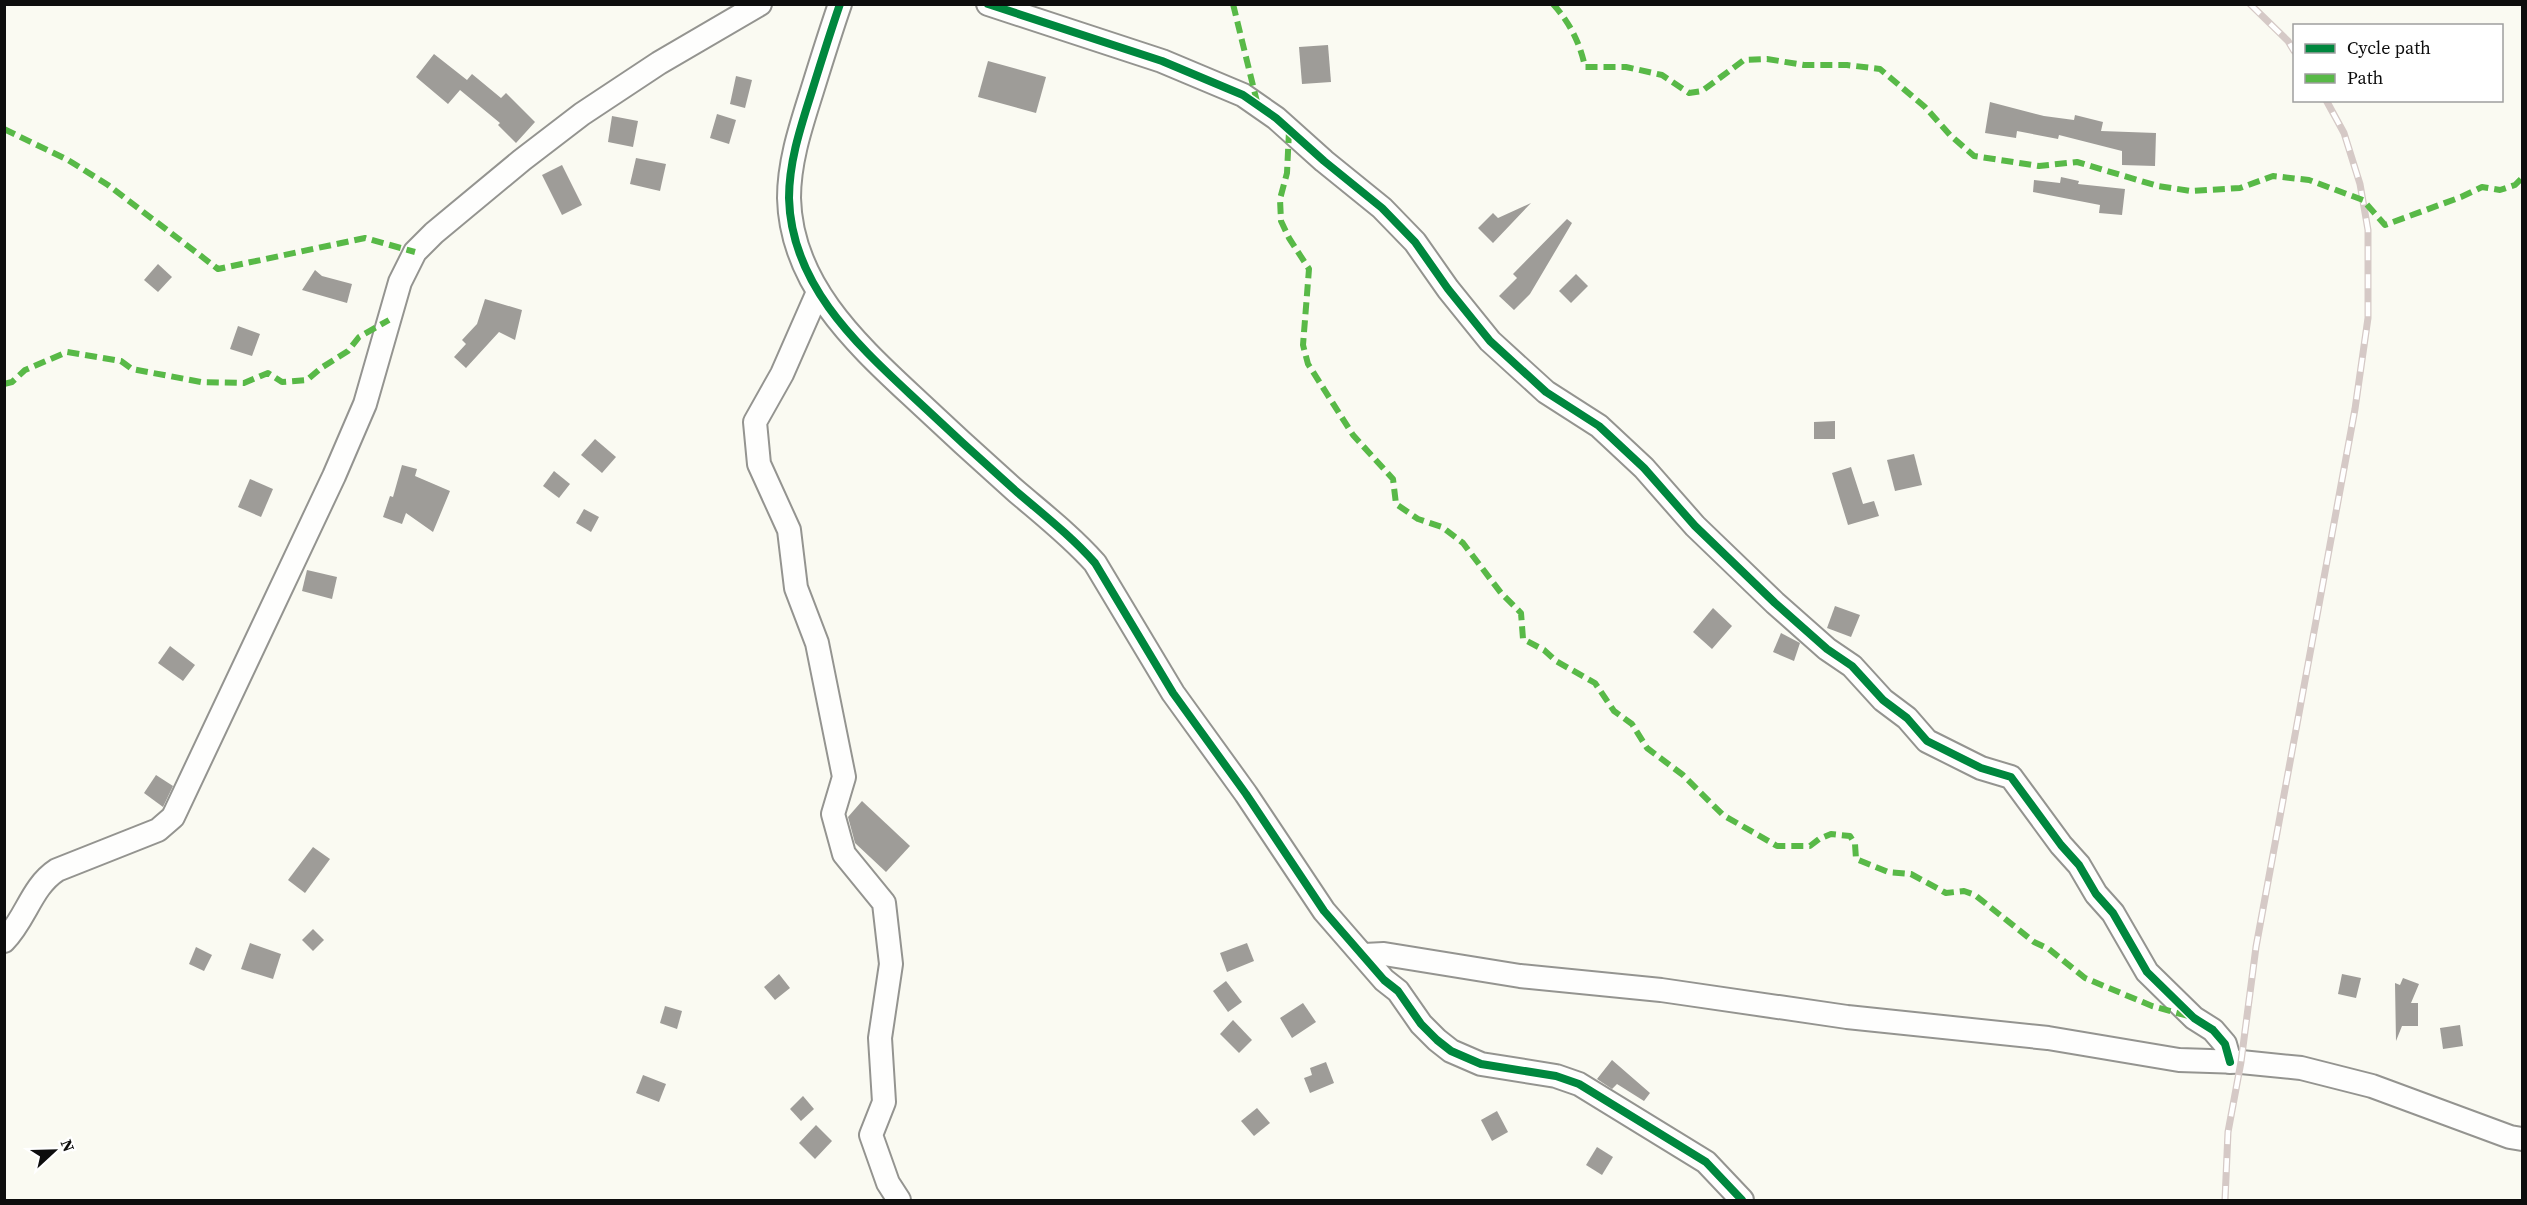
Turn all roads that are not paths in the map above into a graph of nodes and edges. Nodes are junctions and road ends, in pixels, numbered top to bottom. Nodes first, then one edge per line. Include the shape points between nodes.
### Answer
1 (760, 4) edge
2 (840, 4) edge
3 (988, 4) edge
4 (818, 292) junction
5 (4, 941) edge
6 (1364, 955) junction
7 (2230, 1062) junction
8 (2523, 1139) edge
9 (899, 1200) edge
10 (1742, 1200) edge

1 - 5 street via 582,114 451,218 415,252 400,282 365,404 339,466 173,817 158,830 48,876
2 - 4 street via 791,172 789,199 795,239
3 - 7 street via 1162,61 1243,95 1382,208 1414,242 1490,341 1546,392 1599,426 1644,468 1695,526 1827,649 1852,666 1927,741 1981,768 2011,777 2113,913 2147,972 2194,1018 2213,1030 2225,1044
4 - 6 street via 864,351 1095,563 1173,693 1246,794 1301,880
4 - 9 street via 782,374 755,422 759,464 789,530 796,588 817,643 844,777 833,814 844,854 884,903 891,964 880,1038 884,1102 871,1135 888,1183
6 - 7 street via 1384,954 1520,976 2048,1038 2179,1060
6 - 10 street via 1398,991 1421,1024 1451,1051 1480,1064 1556,1076 1579,1084 1706,1162
7 - 8 street via 2301,1068 2348,1079

